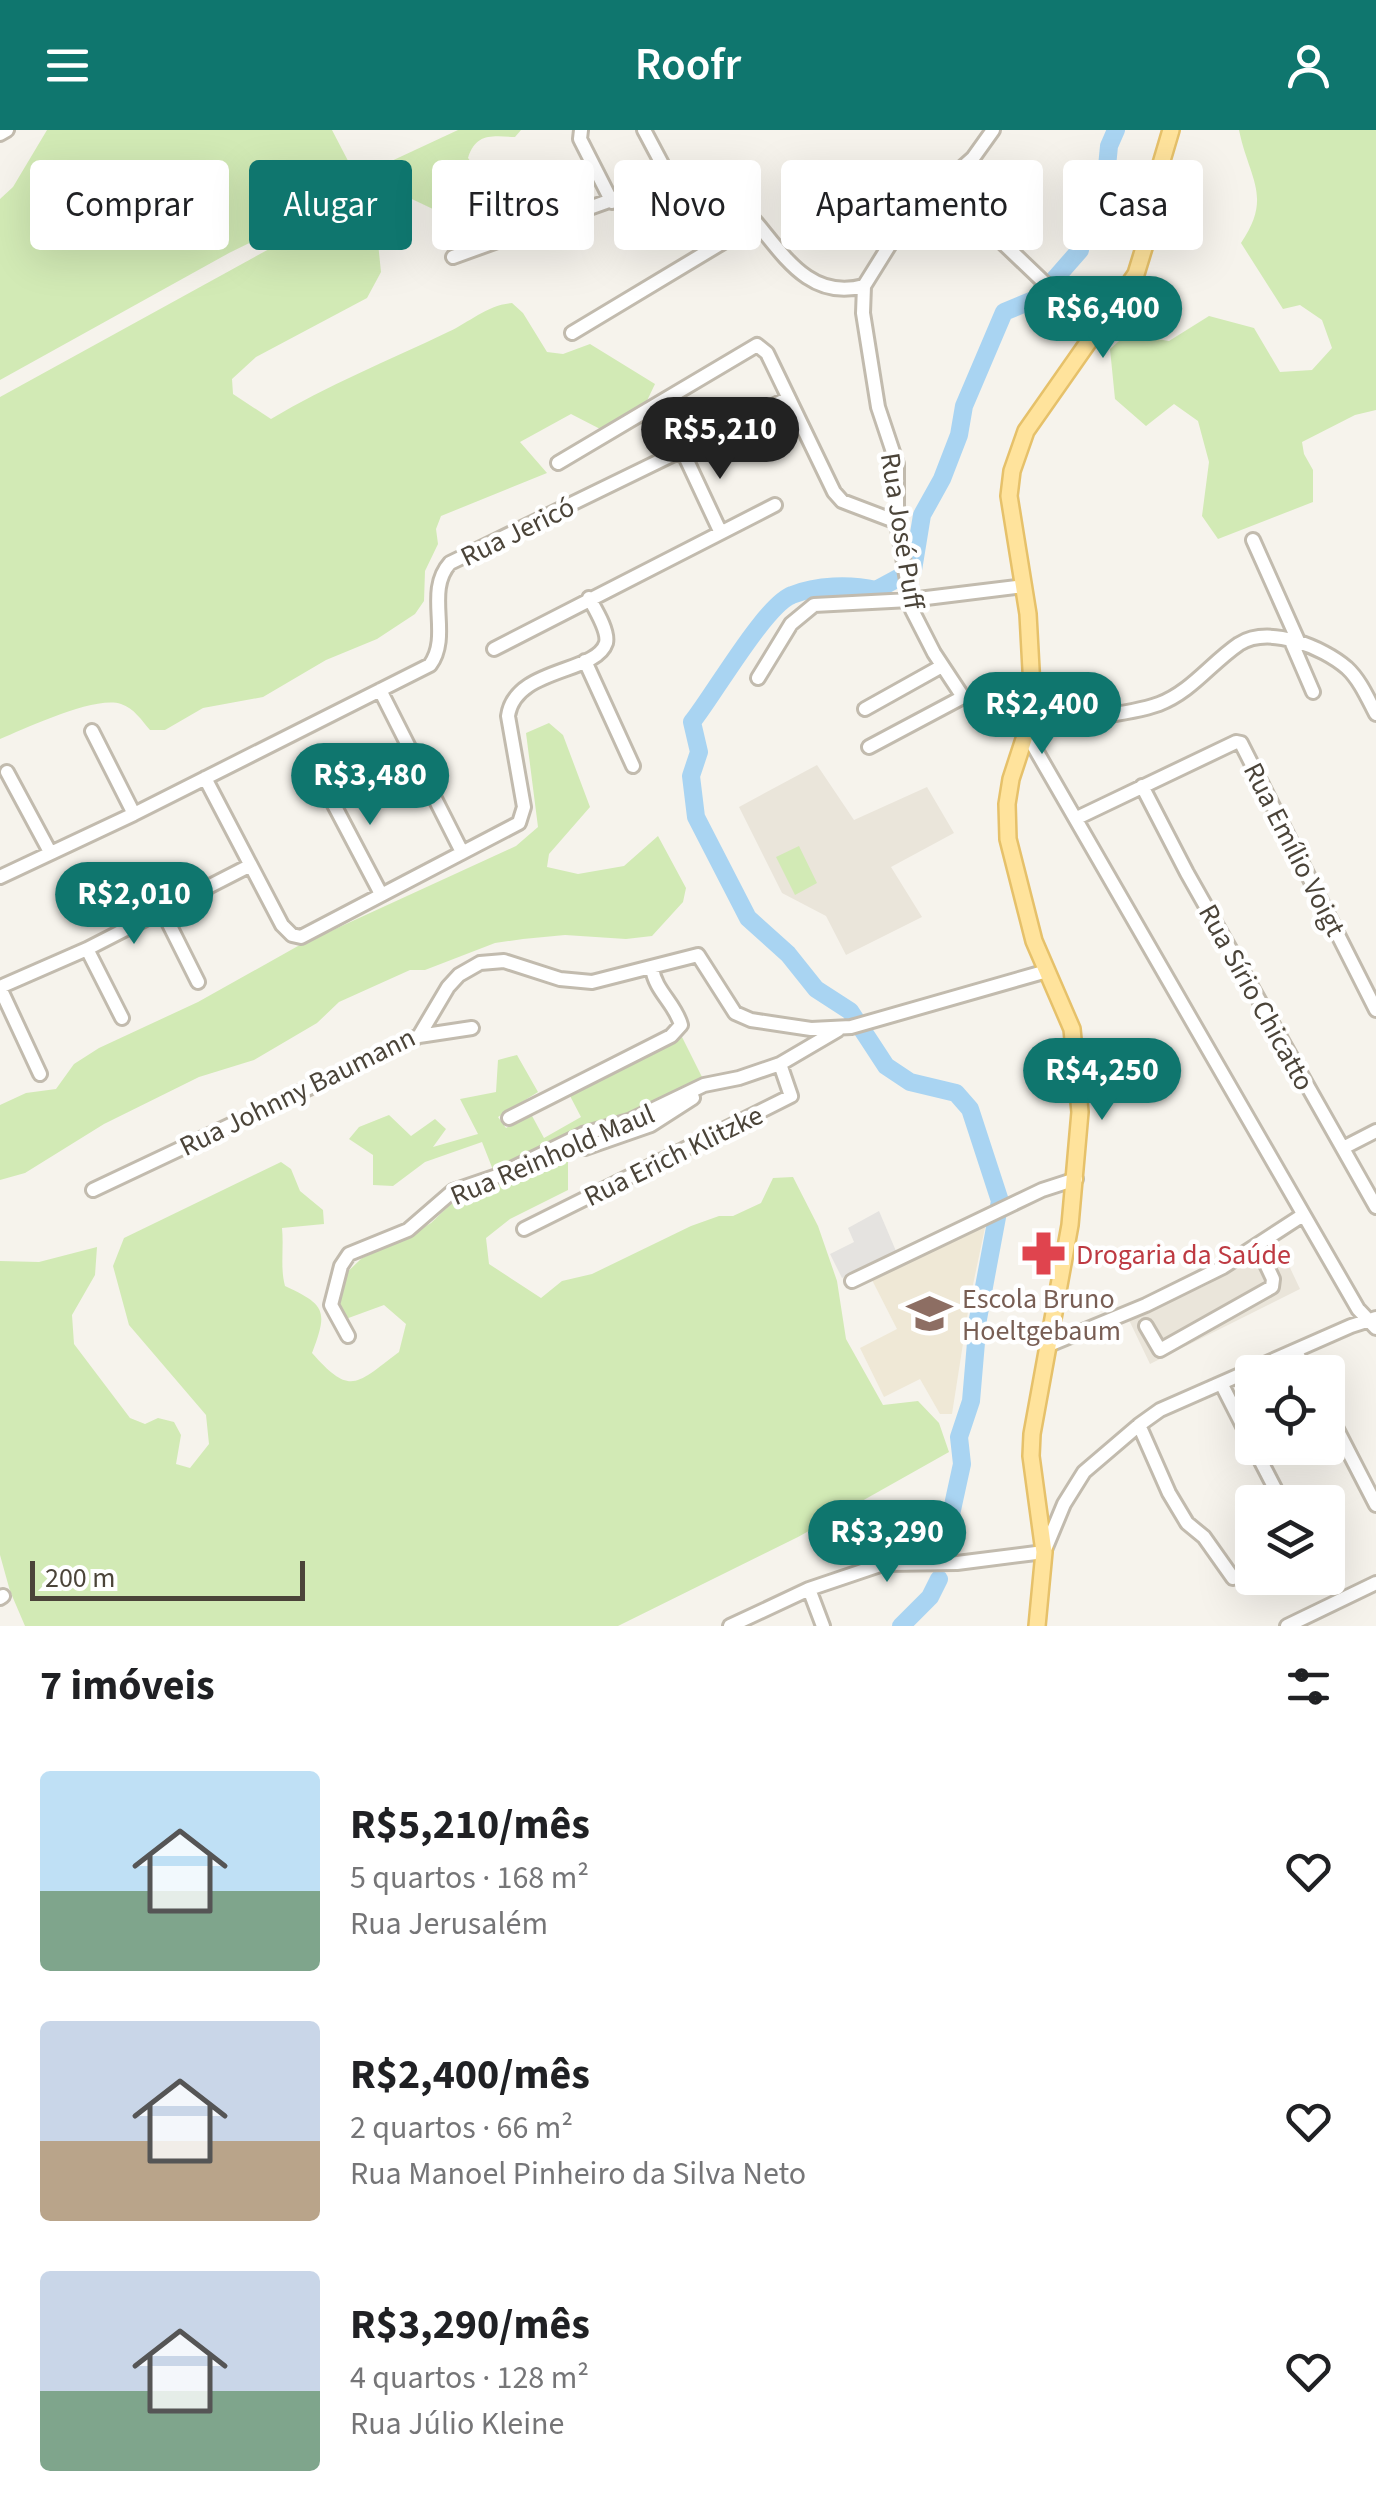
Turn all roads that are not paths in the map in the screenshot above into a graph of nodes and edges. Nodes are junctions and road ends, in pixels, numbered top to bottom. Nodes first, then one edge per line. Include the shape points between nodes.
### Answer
1 (7, 130) edge
2 (581, 130) edge
3 (644, 130) edge
4 (994, 130) edge
5 (1171, 130) edge
6 (0, 134) edge
7 (660, 160) edge
8 (612, 202) joint
9 (761, 230) edge
10 (710, 250) edge
11 (1011, 250) edge
12 (453, 258) dead end
13 (864, 286) junction
14 (1096, 332) junction
15 (572, 333) dead end
16 (787, 399) junction
17 (683, 452) junction
18 (558, 463) dead end
19 (774, 506) dead end
20 (897, 522) junction
21 (720, 531) junction
22 (1253, 540) dead end
23 (1024, 586) junction
24 (909, 595) junction
25 (589, 598) junction
26 (1295, 642) junction
27 (494, 649) dead end
28 (585, 660) junction
29 (942, 666) junction
30 (758, 678) dead end
31 (380, 690) junction
32 (1313, 692) dead end
33 (1372, 694) edge
34 (962, 697) junction
35 (1031, 705) junction
36 (865, 709) dead end
37 (1376, 714) edge
38 (1027, 728) junction
39 (92, 731) dead end
40 (870, 746) dead end
41 (632, 766) dead end
42 (7, 772) dead end
43 (205, 778) junction
44 (322, 782) dead end
45 (1142, 786) junction
46 (134, 814) junction
47 (1077, 818) junction
48 (50, 852) junction
49 (462, 852) junction
50 (249, 866) junction
51 (0, 877) edge
52 (381, 894) junction
53 (161, 908) junction
54 (87, 948) junction
55 (652, 968) junction
56 (1047, 971) junction
57 (198, 982) dead end
58 (0, 988) edge
59 (1376, 1010) edge
60 (122, 1018) dead end
61 (472, 1028) dead end
62 (846, 1028) junction
63 (419, 1036) junction
64 (780, 1064) junction
65 (40, 1074) dead end
66 (694, 1091) junction
67 (509, 1118) dead end
68 (1376, 1130) edge
69 (585, 1148) dead end
70 (1342, 1148) junction
71 (1076, 1178) junction
72 (93, 1190) dead end
73 (1376, 1207) edge
74 (1303, 1215) junction
75 (524, 1229) dead end
76 (1256, 1245) junction
77 (852, 1281) dead end
78 (1374, 1322) edge
79 (1146, 1326) dead end
80 (348, 1336) dead end
81 (1049, 1345) junction
82 (1296, 1352) junction
83 (1298, 1355) edge
84 (1222, 1385) junction
85 (1235, 1411) edge
86 (1139, 1426) junction
87 (1345, 1445) edge
88 (1376, 1505) edge
89 (1044, 1552) junction
90 (1233, 1578) dead end
91 (1376, 1583) edge
92 (809, 1589) junction
93 (730, 1626) edge
94 (824, 1626) edge
95 (1038, 1626) edge
96 (1288, 1626) edge

1 - 6 street
2 - 8 street
3 - 7 street
4 - 13 street via 907,217
5 - 14 main road via 1141,260
8 - 12 street
9 - 13 street via 788,263 822,285
10 - 15 street
11 - 14 street
13 - 20 street, Rua José Puff via 862,313 878,407 897,464
14 - 23 main road via 1018,452 1009,496
16 - 17 street, Rua Jericó
16 - 18 street via 757,346
16 - 20 street via 842,501
17 - 21 street
17 - 31 street, Rua Jericó via 450,563 438,583 435,658
19 - 21 street
20 - 24 street, Rua José Puff
21 - 25 street
22 - 26 street
23 - 24 street
23 - 35 main road
24 - 29 street, Rua José Puff
24 - 30 street via 814,605 791,624
25 - 27 street
25 - 28 street via 607,641
26 - 32 street
26 - 33 street via 1347,668
26 - 38 street via 1258,637 1242,643 1156,705
28 - 41 street
28 - 49 street via 515,695 508,716 524,816
29 - 34 street, Rua José Puff
29 - 36 street
31 - 43 street, Rua Jericó
31 - 49 street
33 - 37 street
34 - 35 street
34 - 40 street
35 - 38 main road
38 - 47 street
38 - 56 main road via 1011,778 1007,821 1024,911
39 - 46 street
42 - 48 street
43 - 46 street, Rua Jericó
43 - 50 street
44 - 52 street
45 - 47 street, Rua Emílio Voigt
45 - 59 street, Rua Emílio Voigt via 1242,743
45 - 70 street, Rua Sírio Chicatto
46 - 48 street, Rua Jericó
47 - 74 street
48 - 51 street, Rua Jericó
49 - 52 street
50 - 52 street via 282,925 301,937
50 - 53 street
53 - 54 street
53 - 57 street
54 - 58 street
54 - 60 street
55 - 62 street, Rua Johnny Baumann via 698,954 735,1013 811,1029
55 - 63 street, Rua Johnny Baumann via 592,982 504,961 480,963 448,987
55 - 67 street via 654,983 681,1025 671,1036
56 - 62 street
56 - 71 main road via 1076,1048
58 - 65 street
61 - 63 street
62 - 64 street, Rua Reinhold Maul
63 - 72 street, Rua Johnny Baumann
64 - 66 street, Rua Reinhold Maul
64 - 75 street, Rua Erich Klitzke via 791,1096
66 - 69 street via 664,1118
66 - 80 street, Rua Reinhold Maul via 453,1192 408,1230 349,1254 332,1304
68 - 70 street
70 - 73 street, Rua Sírio Chicatto
71 - 77 street
71 - 81 main road
74 - 76 street
74 - 78 street via 1358,1309
76 - 79 street via 1272,1287 1160,1350
76 - 81 street via 1146,1305
78 - 82 street
81 - 89 main road via 1030,1456
82 - 83 street
82 - 84 street
84 - 85 street
84 - 86 street via 1160,1410
86 - 89 street via 1084,1472
86 - 90 street via 1186,1523
87 - 88 street
89 - 92 street via 883,1564
89 - 95 main road
91 - 96 street
92 - 93 street
92 - 94 street

